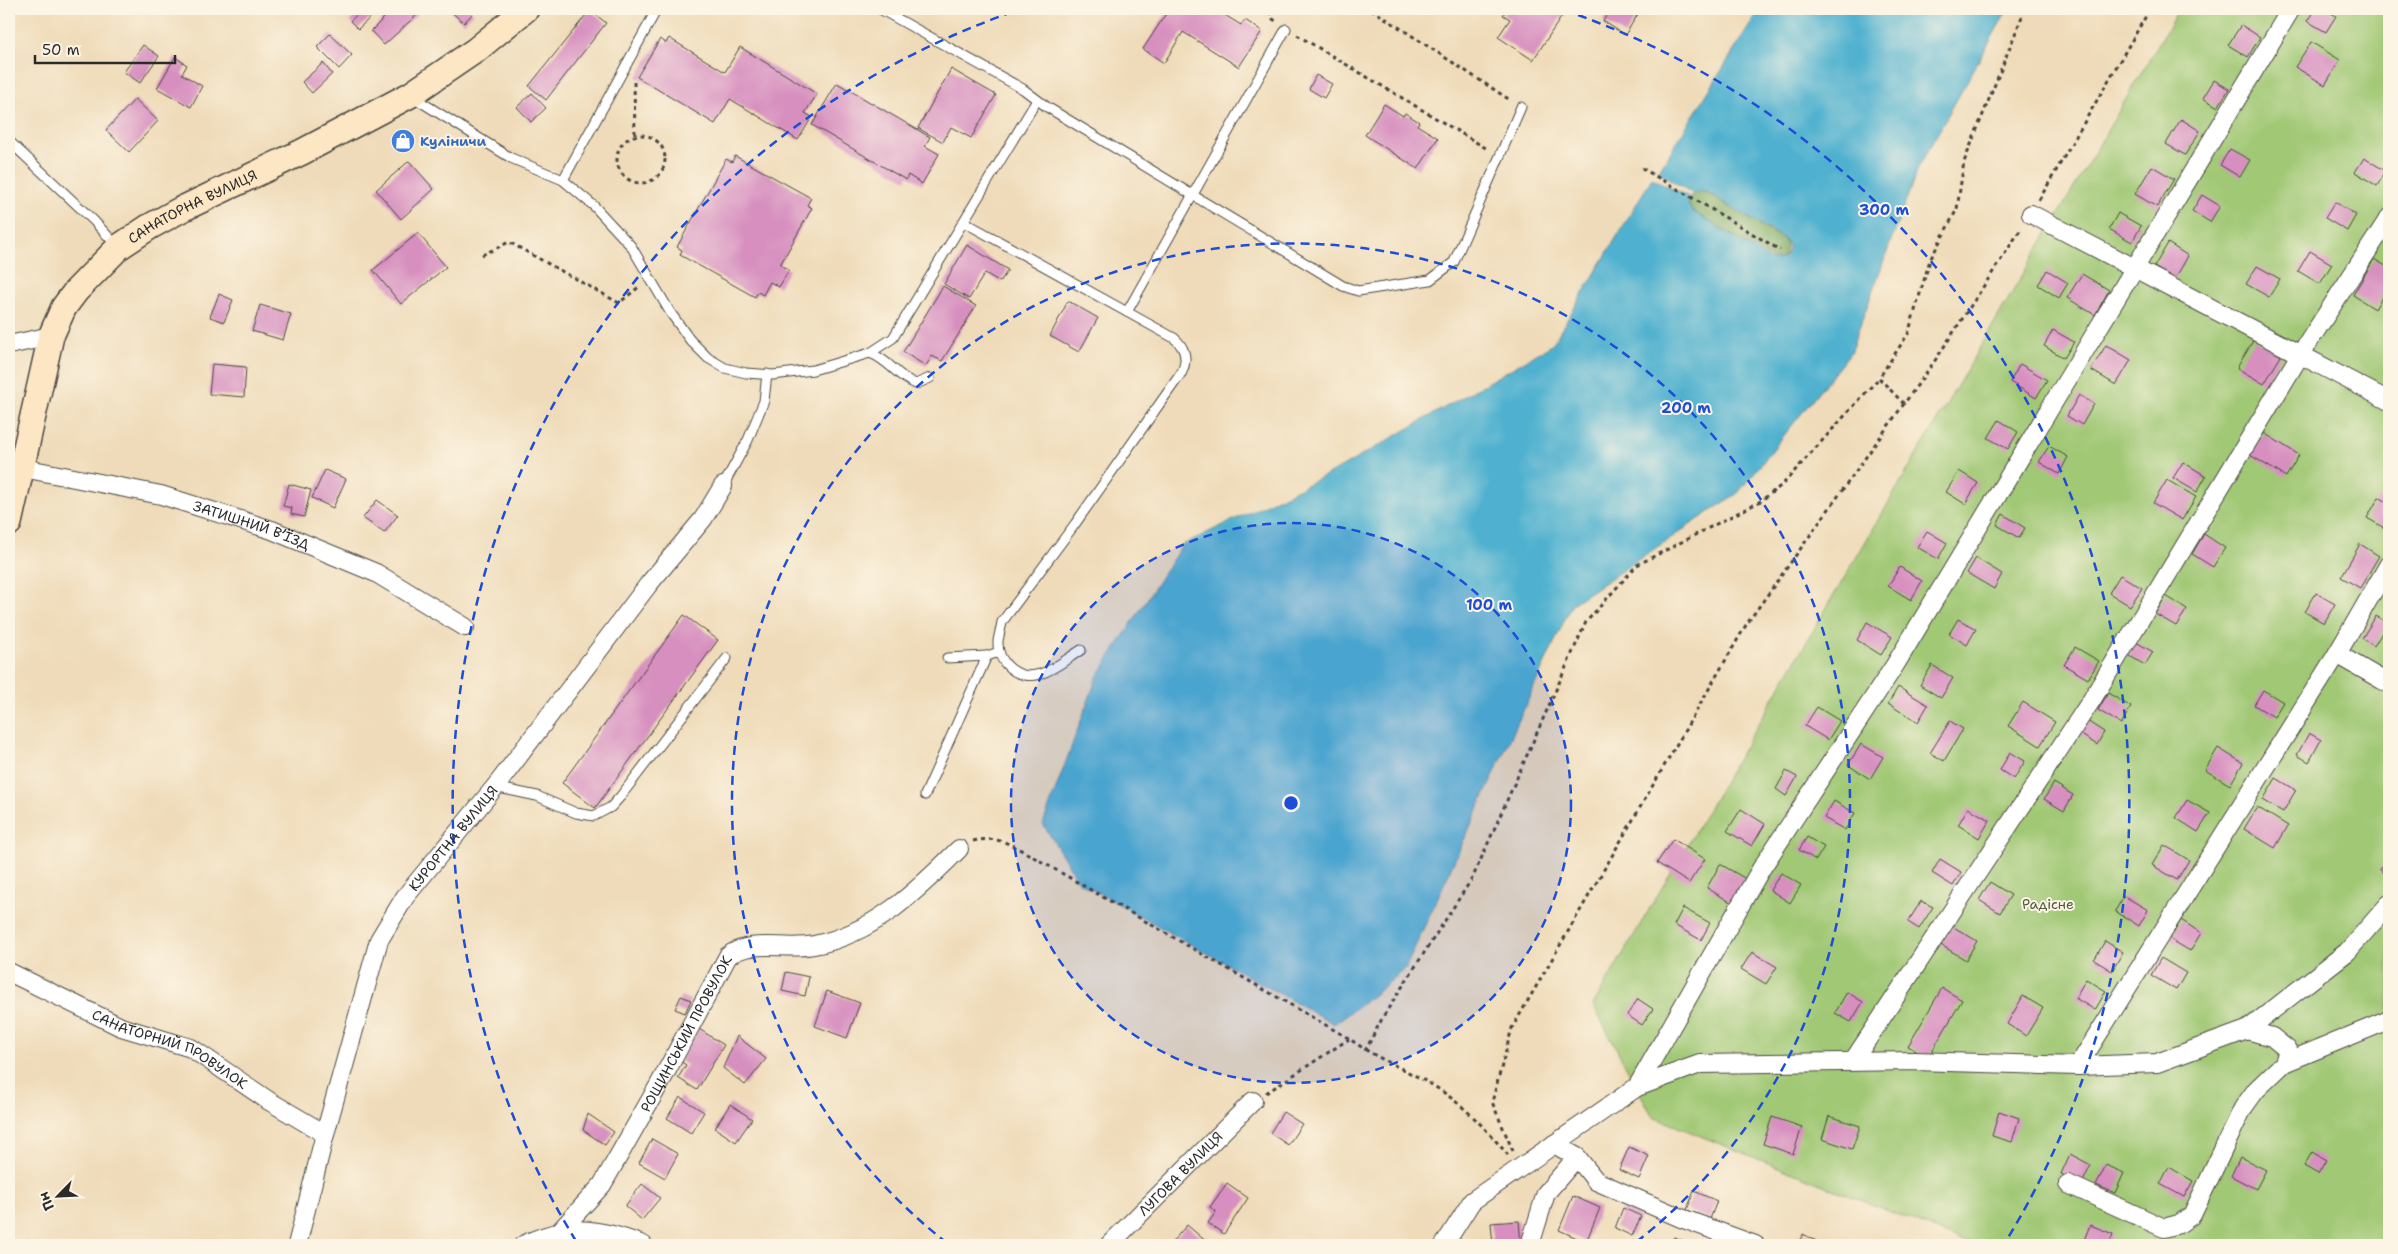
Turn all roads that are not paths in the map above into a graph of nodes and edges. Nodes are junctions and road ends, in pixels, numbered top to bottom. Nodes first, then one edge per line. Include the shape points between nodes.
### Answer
1 (526, 9) edge
2 (657, 9) edge
3 (880, 9) edge
4 (2291, 9) edge
5 (1286, 29) road end
6 (410, 95) junction
7 (1037, 100) junction
8 (1521, 107) road end
9 (9, 141) edge
10 (563, 180) junction
11 (1194, 195) junction
12 (2031, 214) road end
13 (2389, 218) edge
14 (964, 222) junction
15 (119, 247) junction
16 (2134, 269) junction
17 (1127, 312) junction
18 (51, 336) junction
19 (9, 345) edge
20 (870, 353) junction
21 (2300, 355) junction
22 (767, 374) junction
23 (930, 378) dead end
24 (2389, 400) edge
25 (23, 468) junction
26 (722, 486) joint
27 (9, 523) edge
28 (2389, 564) edge
29 (464, 627) dead end
30 (1081, 650) dead end
31 (999, 652) junction
32 (2336, 654) junction
33 (987, 656) junction
34 (727, 658) dead end
35 (946, 658) dead end
36 (2389, 684) edge
37 (494, 787) junction
38 (925, 795) dead end
39 (959, 849) road end
40 (2389, 904) edge
41 (9, 972) edge
42 (2389, 1020) edge
43 (2247, 1030) junction
44 (1853, 1061) junction
45 (2284, 1063) junction
46 (2078, 1066) junction
47 (1637, 1087) junction
48 (1253, 1101) road end
49 (325, 1134) junction
50 (1554, 1144) junction
51 (1577, 1158) junction
52 (2068, 1184) dead end
53 (562, 1230) junction
54 (1736, 1242) edge
55 (297, 1245) edge
56 (523, 1245) edge
57 (643, 1245) edge
58 (1109, 1245) edge
59 (1444, 1245) edge
60 (1530, 1245) edge
61 (1755, 1245) edge

1 - 6 street, САНАТОРНА ВУЛИЦЯ via 476,50
2 - 10 lane
3 - 7 lane
4 - 16 street
5 - 11 lane
6 - 10 lane via 511,158
6 - 15 street, САНАТОРНА ВУЛИЦЯ via 149,226
7 - 11 lane
7 - 14 lane
8 - 11 lane via 1454,262 1430,280 1358,291 1343,286
9 - 15 lane
10 - 22 lane via 610,221 631,246 690,340 708,358 725,368
11 - 17 lane
12 - 16 street
13 - 21 street
14 - 17 lane
14 - 20 lane via 893,338
15 - 18 street, САНАТОРНА ВУЛИЦЯ via 76,291 64,307
16 - 21 street
16 - 47 street via 1895,665 1761,869
17 - 31 lane via 1179,342 1186,358 1184,369 1076,524 1002,622
18 - 19 street
18 - 25 street, САНАТОРНА ВУЛИЦЯ
20 - 22 lane via 813,370
20 - 23 lane via 883,358 902,378 916,384
21 - 24 street
21 - 44 street via 2091,701
22 - 26 lane via 764,401 748,440
25 - 27 street, САНАТОРНА ВУЛИЦЯ
25 - 29 street, ЗАТИШНИЙ В’ЇЗД via 161,495 272,530 376,573
26 - 37 street, КУРОРТНА ВУЛИЦЯ via 703,519 648,585
28 - 32 street
30 - 31 lane via 1042,674 1032,676 1015,672
31 - 33 lane
32 - 36 street
32 - 46 street
33 - 35 lane
33 - 38 lane
34 - 37 lane via 620,797 602,813 594,816 576,813 537,796
37 - 49 street, КУРОРТНА ВУЛИЦЯ via 405,897 379,940
39 - 53 street, РОЩИНСЬКИЙ ПРОВУЛОК via 931,877 878,920 856,932 833,941 798,948 749,946 728,956 602,1185
40 - 43 street via 2347,952
41 - 49 street, САНАТОРНИЙ ПРОВУЛОК via 121,1027 192,1048 269,1101
42 - 45 street
43 - 45 street via 2272,1038 2288,1050
43 - 46 street via 2157,1063
44 - 46 street
44 - 47 street via 1700,1064
45 - 52 street via 2256,1090 2243,1108 2192,1215 2179,1224 2164,1228
47 - 50 street
48 - 58 street, ЛУГОВА ВУЛИЦЯ
49 - 55 street, КУРОРТНА ВУЛИЦЯ
50 - 51 street
50 - 59 street via 1472,1201
51 - 54 street via 1596,1181
51 - 60 street via 1546,1193
53 - 56 street
53 - 57 street via 612,1233
54 - 61 street

